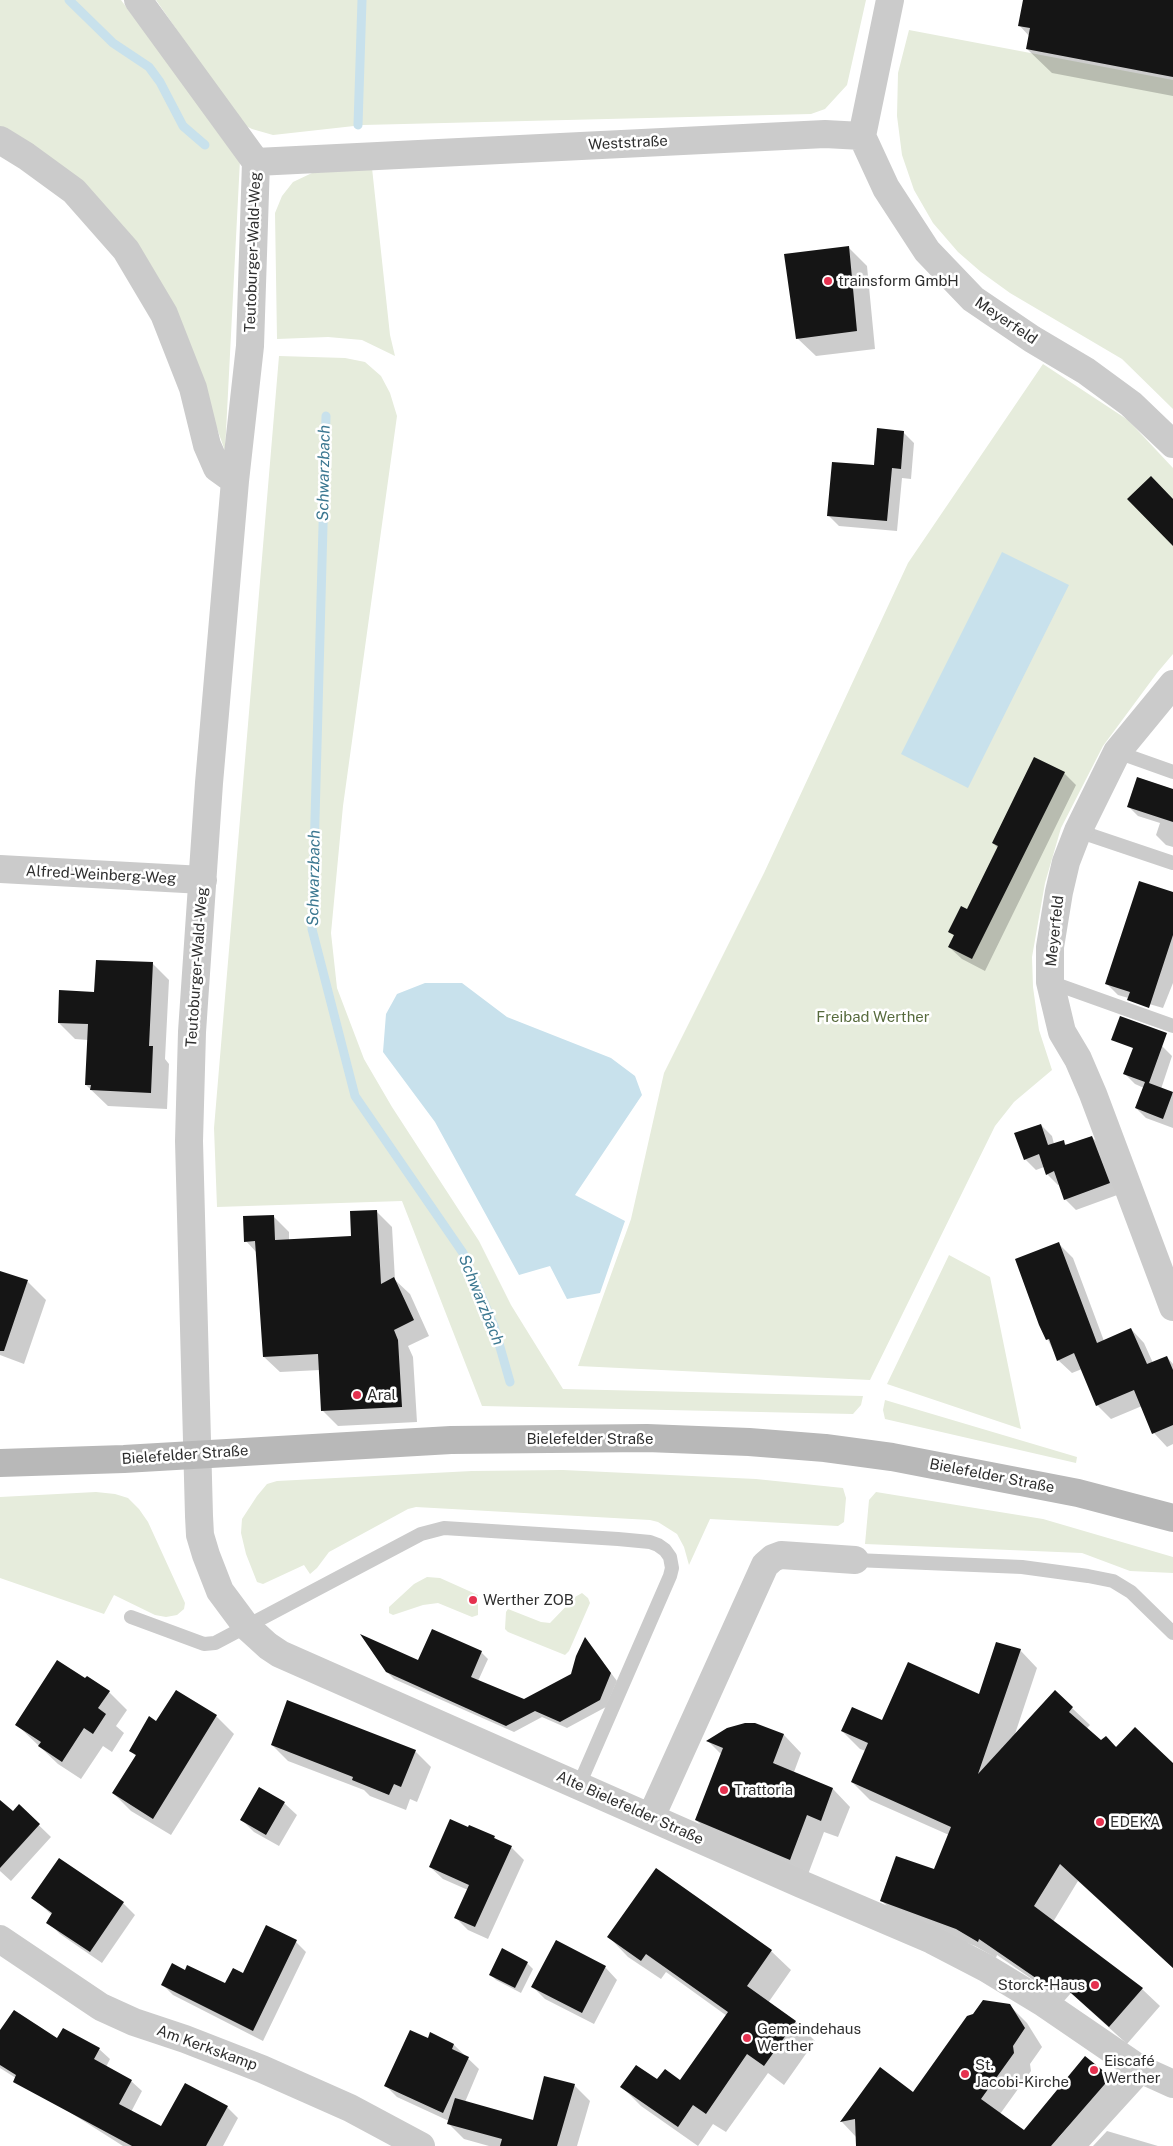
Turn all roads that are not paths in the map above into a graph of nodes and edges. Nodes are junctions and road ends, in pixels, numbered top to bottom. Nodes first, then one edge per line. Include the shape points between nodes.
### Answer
1 (138, 0) edge
2 (890, 0) edge
3 (862, 136) junction
4 (0, 140) edge
5 (256, 162) junction
6 (1173, 444) edge
7 (235, 482) junction
8 (1173, 684) edge
9 (1117, 752) junction
10 (1173, 772) edge
11 (1078, 831) junction
12 (1173, 863) edge
13 (0, 869) edge
14 (203, 880) junction
15 (1050, 982) junction
16 (1173, 1026) edge
17 (1173, 1307) edge
18 (197, 1454) junction
19 (0, 1463) edge
20 (1173, 1518) edge
21 (855, 1560) joint
22 (131, 1617) dead end
23 (246, 1626) junction
24 (1173, 1633) edge
25 (579, 1785) junction
26 (651, 1817) junction
27 (0, 1940) edge
28 (1140, 2069) junction
29 (1173, 2084) edge
30 (422, 2146) edge
31 (1070, 2146) edge

1 - 5 street, Teutoburger-Wald-Weg
2 - 3 street
3 - 5 street, Weststraße via 815,134
3 - 6 street, Meyerfeld via 886,188 927,251 973,299 1093,376 1131,404
4 - 7 street via 74,191 126,250 164,314 194,388 207,445 218,468
5 - 7 street, Teutoburger-Wald-Weg via 250,346
7 - 14 street, Teutoburger-Wald-Weg
8 - 9 street, Meyerfeld
9 - 10 lane
9 - 11 street, Meyerfeld
11 - 12 lane
11 - 15 street, Meyerfeld via 1059,892 1050,947
13 - 14 street, Alfred-Weinberg-Weg
14 - 18 street, Teutoburger-Wald-Weg via 192,1032 189,1141
15 - 16 lane
15 - 17 street, Meyerfeld via 1062,1032 1094,1094
18 - 19 main road, Bielefelder Straße
18 - 20 main road, Bielefelder Straße via 451,1440 647,1438 749,1442 892,1457 1078,1493
18 - 23 street, Alte Bielefelder Straße via 200,1535 220,1591
21 - 24 lane via 1022,1567 1113,1581 1131,1592
21 - 26 street via 781,1555 765,1565
22 - 23 lane via 208,1645
23 - 25 street, Alte Bielefelder Straße via 268,1646 292,1659
23 - 25 lane via 435,1529 618,1539 658,1545 670,1557 670,1576
25 - 26 street, Alte Bielefelder Straße
26 - 28 street, Alte Bielefelder Straße via 932,1940 1034,1997
27 - 30 street, Am Kerkskamp via 101,2007 262,2069 350,2108
28 - 29 street, Alte Bielefelder Straße
28 - 31 street

